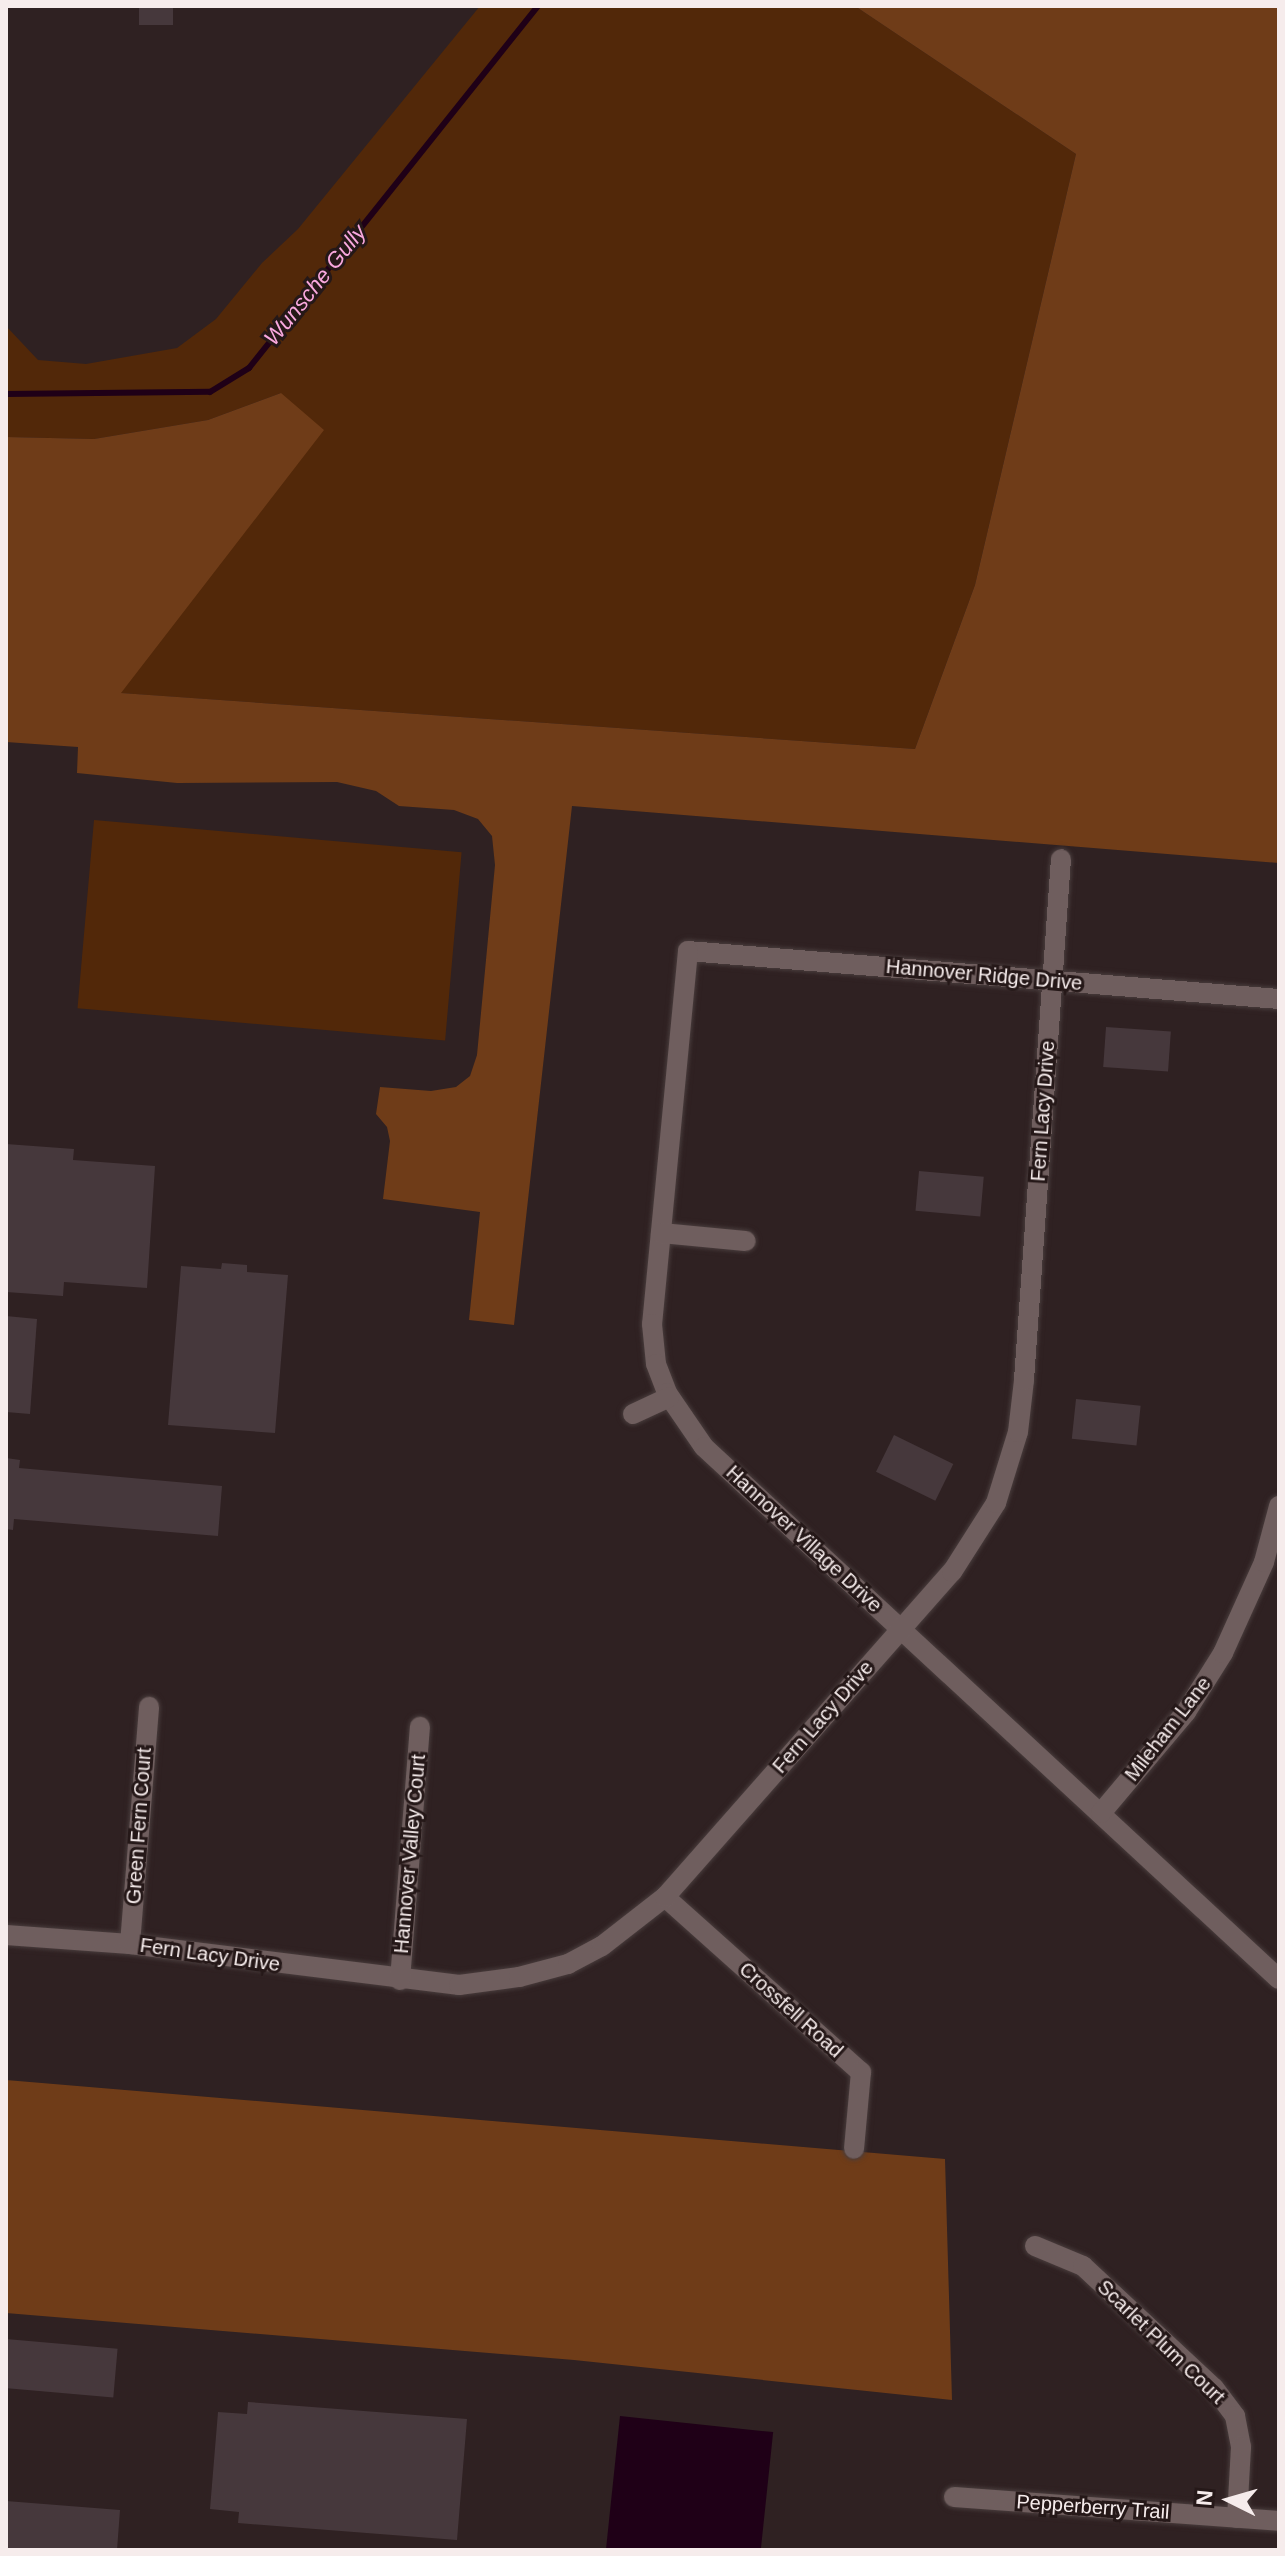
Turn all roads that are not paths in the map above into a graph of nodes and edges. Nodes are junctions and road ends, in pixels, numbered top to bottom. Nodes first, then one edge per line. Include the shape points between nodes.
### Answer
1 (1061, 859) dead end
2 (688, 951) joint
3 (1053, 981) junction
4 (1279, 999) edge
5 (661, 1233) junction
6 (746, 1241) dead end
7 (669, 1397) junction
8 (633, 1414) dead end
9 (1279, 1506) edge
10 (900, 1629) junction
11 (149, 1707) dead end
12 (420, 1727) dead end
13 (1101, 1813) junction
14 (665, 1897) junction
15 (6, 1935) edge
16 (130, 1944) junction
17 (1279, 1979) edge
18 (400, 1980) junction
19 (854, 2149) dead end
20 (1035, 2246) dead end
21 (954, 2497) dead end
22 (1237, 2518) junction
23 (1279, 2521) edge

1 - 3 street, Fern Lacy Drive
2 - 3 street, Hannover Ridge Drive
2 - 5 street, Hannover Village Drive
3 - 4 street, Hannover Ridge Drive
3 - 10 street, Fern Lacy Drive via 1018,1432 996,1503 952,1572
5 - 6 street
5 - 7 street, Hannover Village Drive via 652,1324 656,1364
7 - 8 street
7 - 10 street, Hannover Village Drive via 704,1447
9 - 13 street, Mileham Lane via 1260,1573 1223,1653 1186,1712
10 - 13 street, Hannover Village Drive
10 - 14 street, Fern Lacy Drive
11 - 16 street, Green Fern Court
12 - 18 street, Hannover Valley Court
13 - 17 street, Hannover Village Drive
14 - 18 street, Fern Lacy Drive via 602,1946 568,1964 459,1985
14 - 19 street, Crossfell Road via 861,2072
15 - 16 street, Fern Lacy Drive
16 - 18 street, Fern Lacy Drive
20 - 22 street, Scarlet Plum Court via 1083,2266 1214,2388 1235,2416 1241,2447
21 - 22 street, Pepperberry Trail
22 - 23 street, Pepperberry Trail

